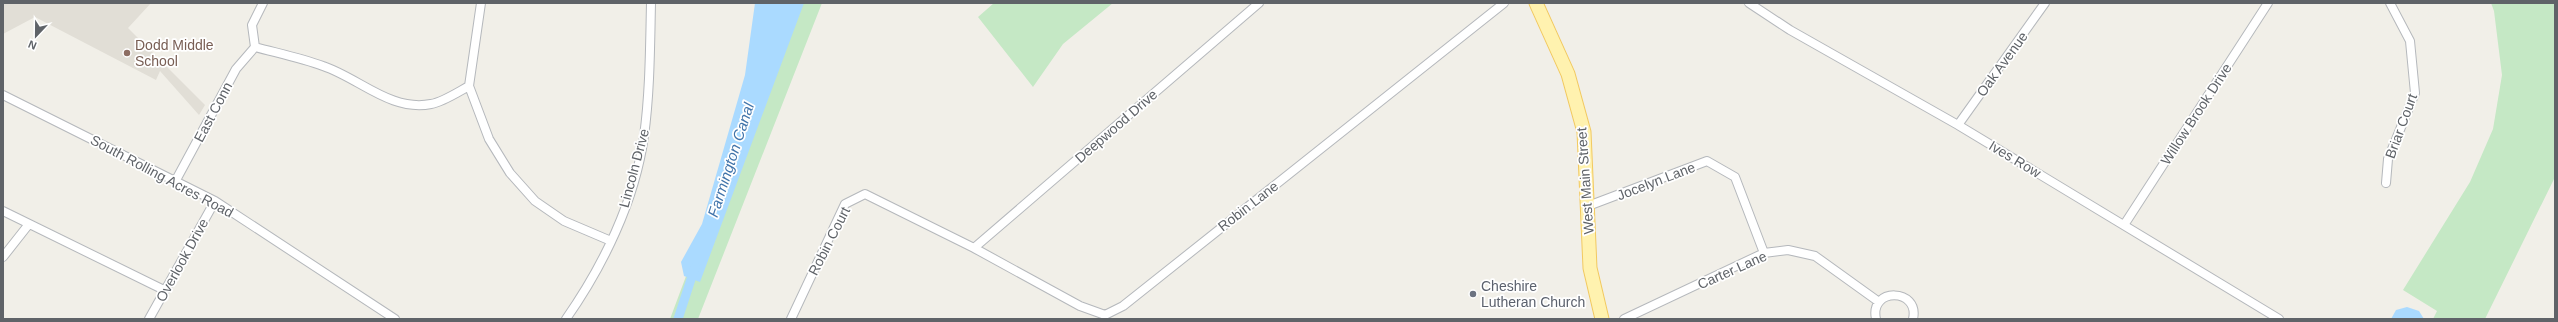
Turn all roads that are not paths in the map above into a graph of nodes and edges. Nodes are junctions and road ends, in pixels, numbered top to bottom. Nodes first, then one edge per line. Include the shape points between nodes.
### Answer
1 (263, 3) edge
2 (481, 3) edge
3 (651, 3) edge
4 (1259, 3) edge
5 (1504, 3) edge
6 (1536, 3) edge
7 (1749, 3) edge
8 (2045, 3) edge
9 (2268, 3) edge
10 (2390, 3) edge
11 (255, 47) junction
12 (470, 86) junction
13 (3, 95) edge
14 (1958, 125) junction
15 (176, 180) junction
16 (2386, 183) dead end
17 (215, 201) junction
18 (1588, 206) junction
19 (3, 211) edge
20 (29, 224) junction
21 (2124, 225) junction
22 (611, 241) junction
23 (974, 248) junction
24 (1764, 253) junction
25 (3, 257) edge
26 (164, 290) junction
27 (1879, 302) junction
28 (149, 319) edge
29 (395, 319) edge
30 (566, 319) edge
31 (792, 319) edge
32 (1602, 319) edge
33 (1624, 319) edge
34 (1876, 319) edge
35 (1913, 319) edge
36 (2279, 319) edge

1 - 11 street via 259,6 252,25
2 - 12 street
3 - 22 street, Lincoln Drive via 649,89 644,138 630,193
4 - 23 street, Deepwood Drive
5 - 23 street, Robin Lane via 1123,306 1105,315 1080,306
6 - 18 main road, West Main Street via 1568,74 1584,132
7 - 14 street, Ives Row via 1790,30
8 - 14 street, Oak Avenue
9 - 21 street, Willow Brook Drive
10 - 16 street, Briar Court via 2410,41 2415,92 2388,159
11 - 12 street via 323,66 386,98 406,105 431,104
11 - 15 street, East Conn via 236,69
12 - 22 street via 489,139 510,173 535,201 564,221
13 - 15 street, South Rolling Acres Road
14 - 21 street, Ives Row
15 - 17 street, South Rolling Acres Road
17 - 26 street, Overlook Drive
17 - 29 street, South Rolling Acres Road
18 - 24 street, Jocelyn Lane via 1707,161 1735,177
18 - 32 main road, West Main Street via 1590,268
19 - 20 street
20 - 25 street
20 - 26 street
21 - 36 street, Ives Row
22 - 30 street, Lincoln Drive via 580,299
23 - 31 street, Robin Court via 864,194 845,204
24 - 27 street, Carter Lane via 1788,250 1815,256
24 - 33 street, Carter Lane
26 - 28 street, Overlook Drive
27 - 34 street
27 - 35 street via 1889,295 1901,295 1910,303

